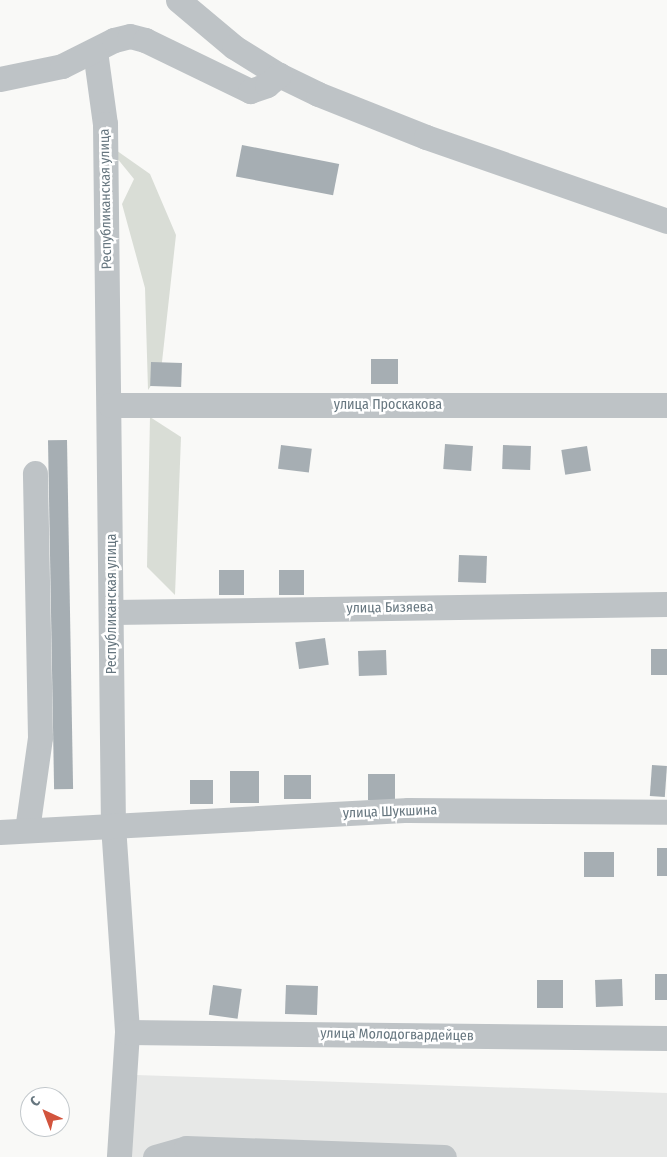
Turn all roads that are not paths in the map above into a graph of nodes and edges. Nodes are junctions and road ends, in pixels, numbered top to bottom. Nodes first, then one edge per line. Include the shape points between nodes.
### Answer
1 (178, 0) edge
2 (208, 0) edge
3 (211, 28) junction
4 (95, 51) junction
5 (279, 75) junction
6 (0, 79) edge
7 (667, 221) edge
8 (110, 405) junction
9 (667, 405) edge
10 (35, 472) dead end
11 (667, 604) edge
12 (112, 612) junction
13 (667, 812) edge
14 (113, 825) junction
15 (27, 830) junction
16 (0, 832) edge
17 (127, 1032) junction
18 (667, 1038) edge
19 (119, 1157) edge
20 (154, 1157) edge
21 (444, 1157) edge

1 - 3 street
2 - 3 street
3 - 5 street via 234,47
4 - 5 street via 114,40 130,36 145,40 250,91 267,85
4 - 6 street via 62,66
4 - 8 street, Республиканская улица via 105,124
5 - 7 street via 426,137
8 - 9 street, улица Проскакова
8 - 12 street, Республиканская улица
10 - 15 street via 40,737
11 - 12 street, улица Бизяева
12 - 14 street, Республиканская улица
13 - 14 street, улица Шукшина via 408,810
14 - 15 street, улица Шукшина
14 - 17 street, Республиканская улица
15 - 16 street, улица Шукшина
17 - 18 street, улица Молодогвардейцев
17 - 19 street, Республиканская улица
20 - 21 street via 186,1148

